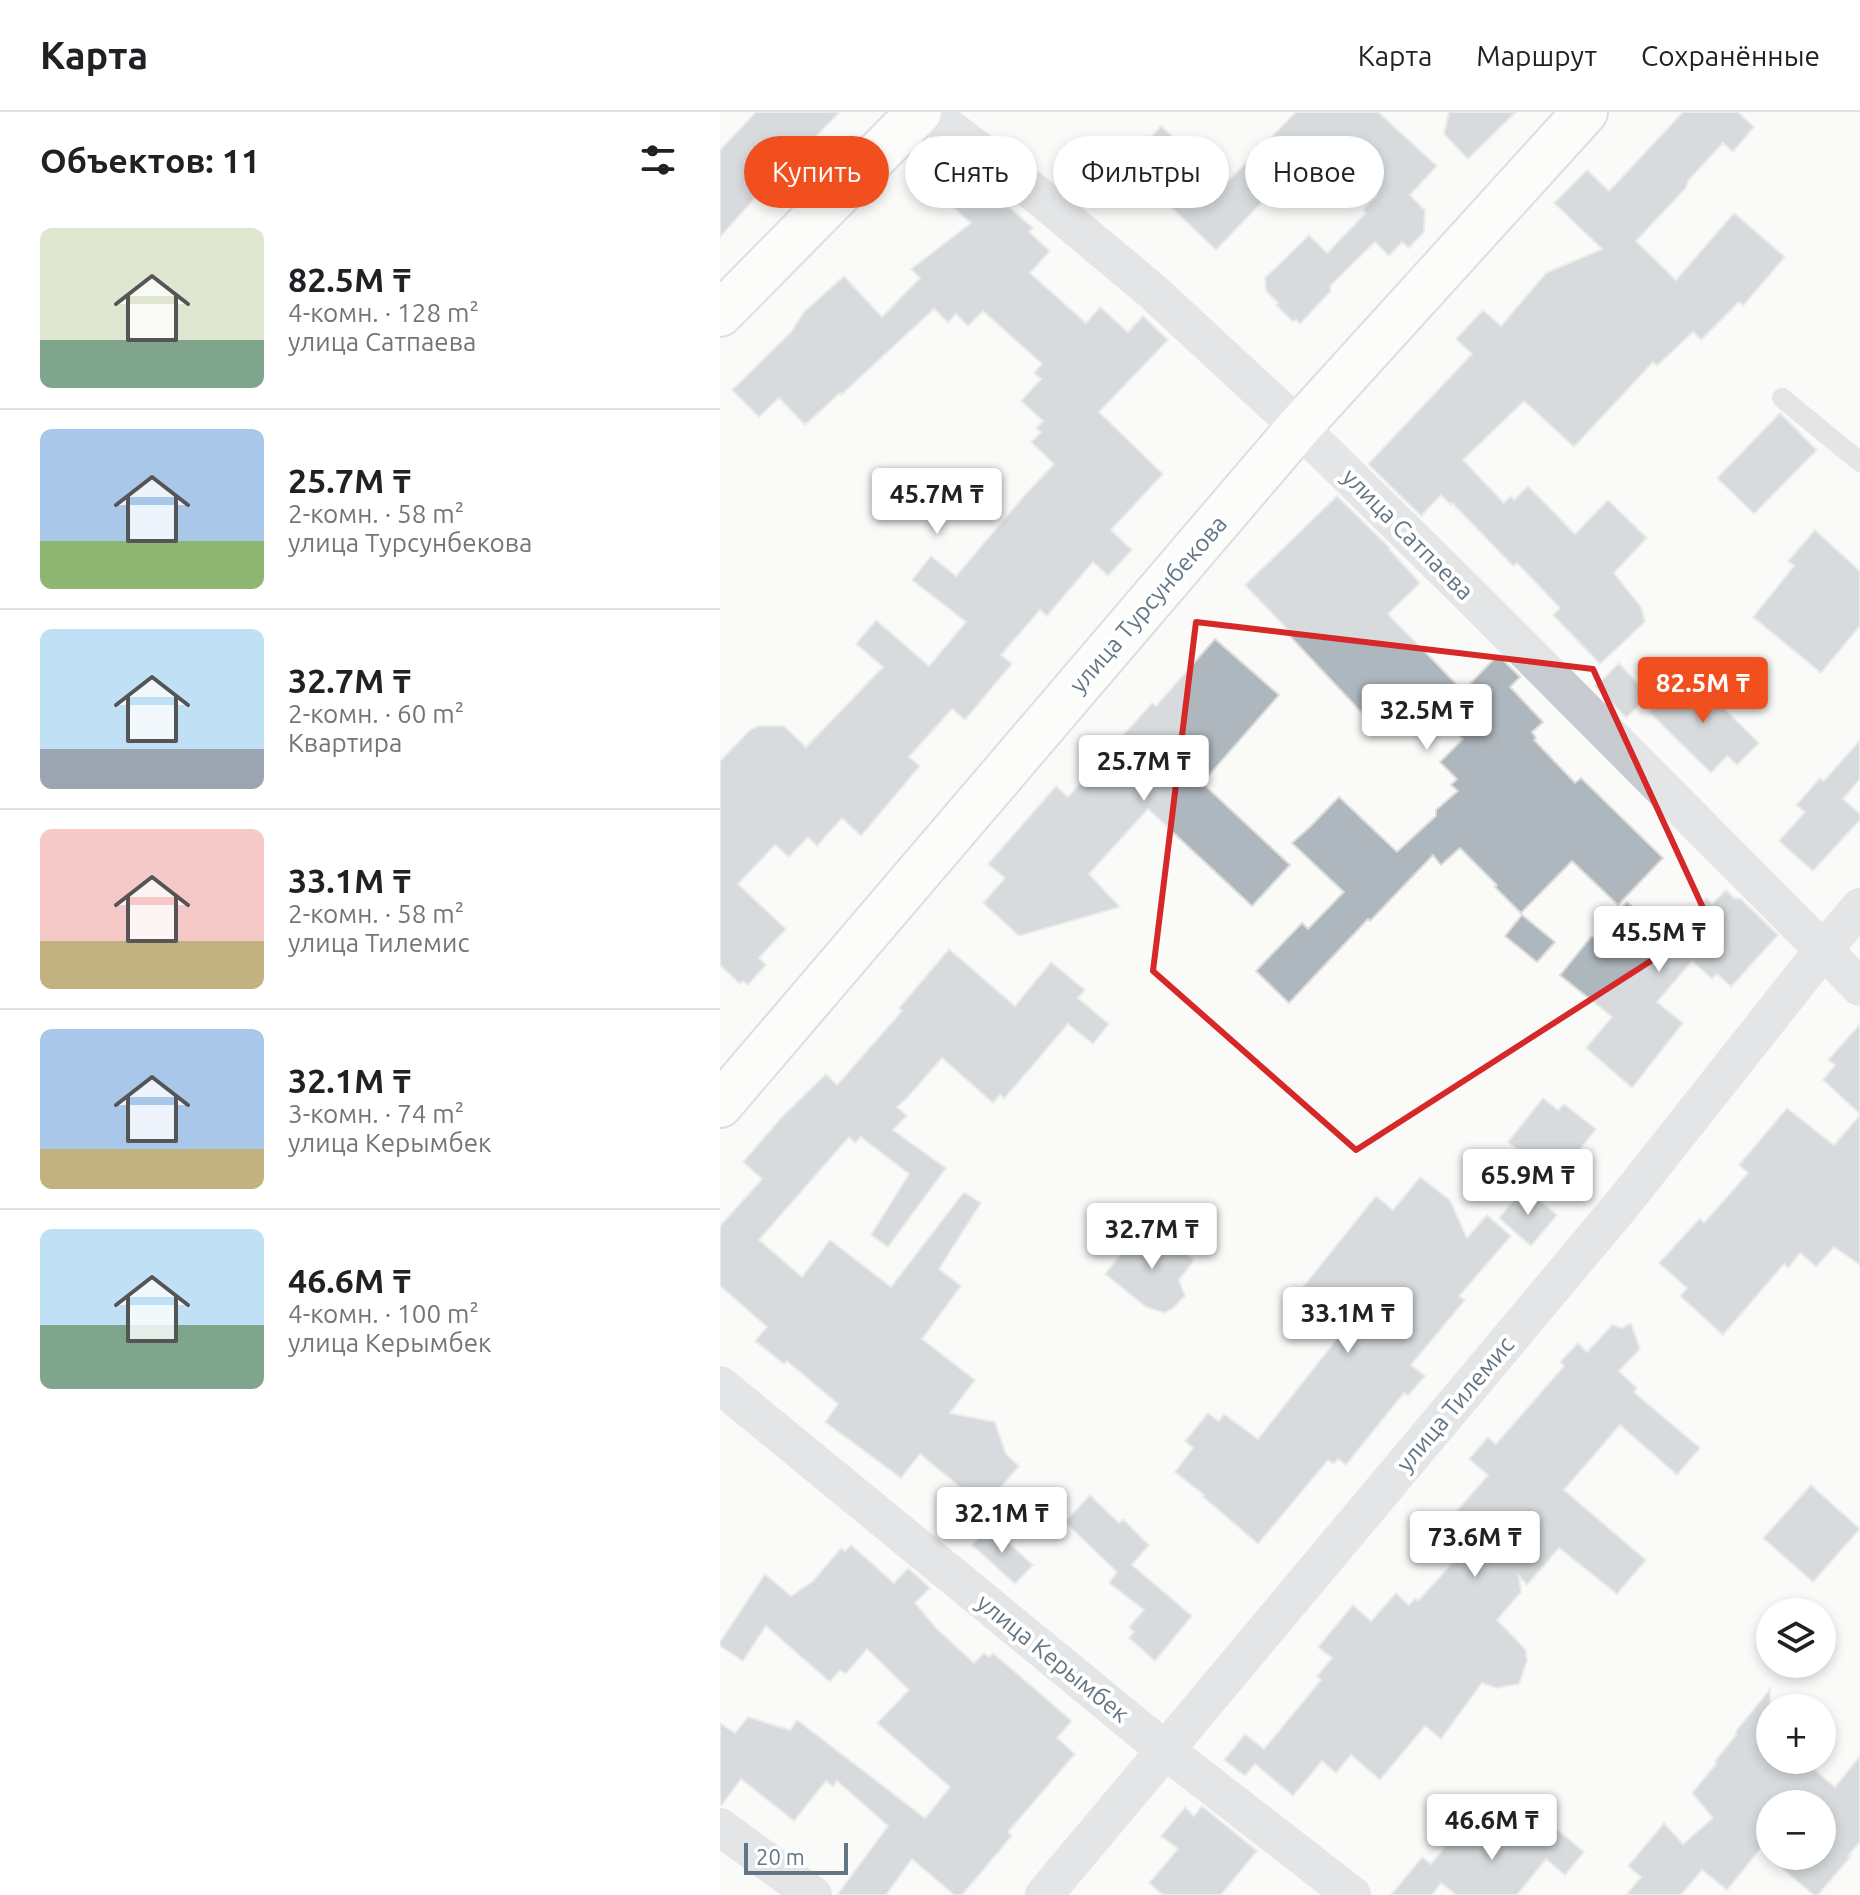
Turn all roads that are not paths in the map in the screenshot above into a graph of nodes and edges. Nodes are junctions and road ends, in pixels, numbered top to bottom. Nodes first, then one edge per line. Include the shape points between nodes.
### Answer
1 (919, 112) edge
2 (928, 112) edge
3 (1585, 112) edge
4 (720, 314) edge
5 (1782, 398) dead end
6 (1299, 427) junction
7 (1860, 462) edge
8 (1860, 907) edge
9 (1824, 949) junction
10 (1860, 987) edge
11 (720, 1105) edge
12 (720, 1385) edge
13 (1165, 1750) junction
14 (720, 1827) edge
15 (813, 1895) edge
16 (1044, 1895) edge
17 (1352, 1895) edge

1 - 4 street
2 - 6 street, улица Сатпаева via 1153,292
3 - 6 street, улица Турсунбекова
5 - 7 lane
6 - 9 street, улица Сатпаева
6 - 11 street, улица Турсунбекова
8 - 9 street, улица Тилемис
9 - 10 street, улица Сатпаева
9 - 13 street, улица Тилемис via 1624,1202
12 - 13 street, улица Керымбек
13 - 16 street, улица Тилемис
13 - 17 street, улица Керымбек
14 - 15 street

